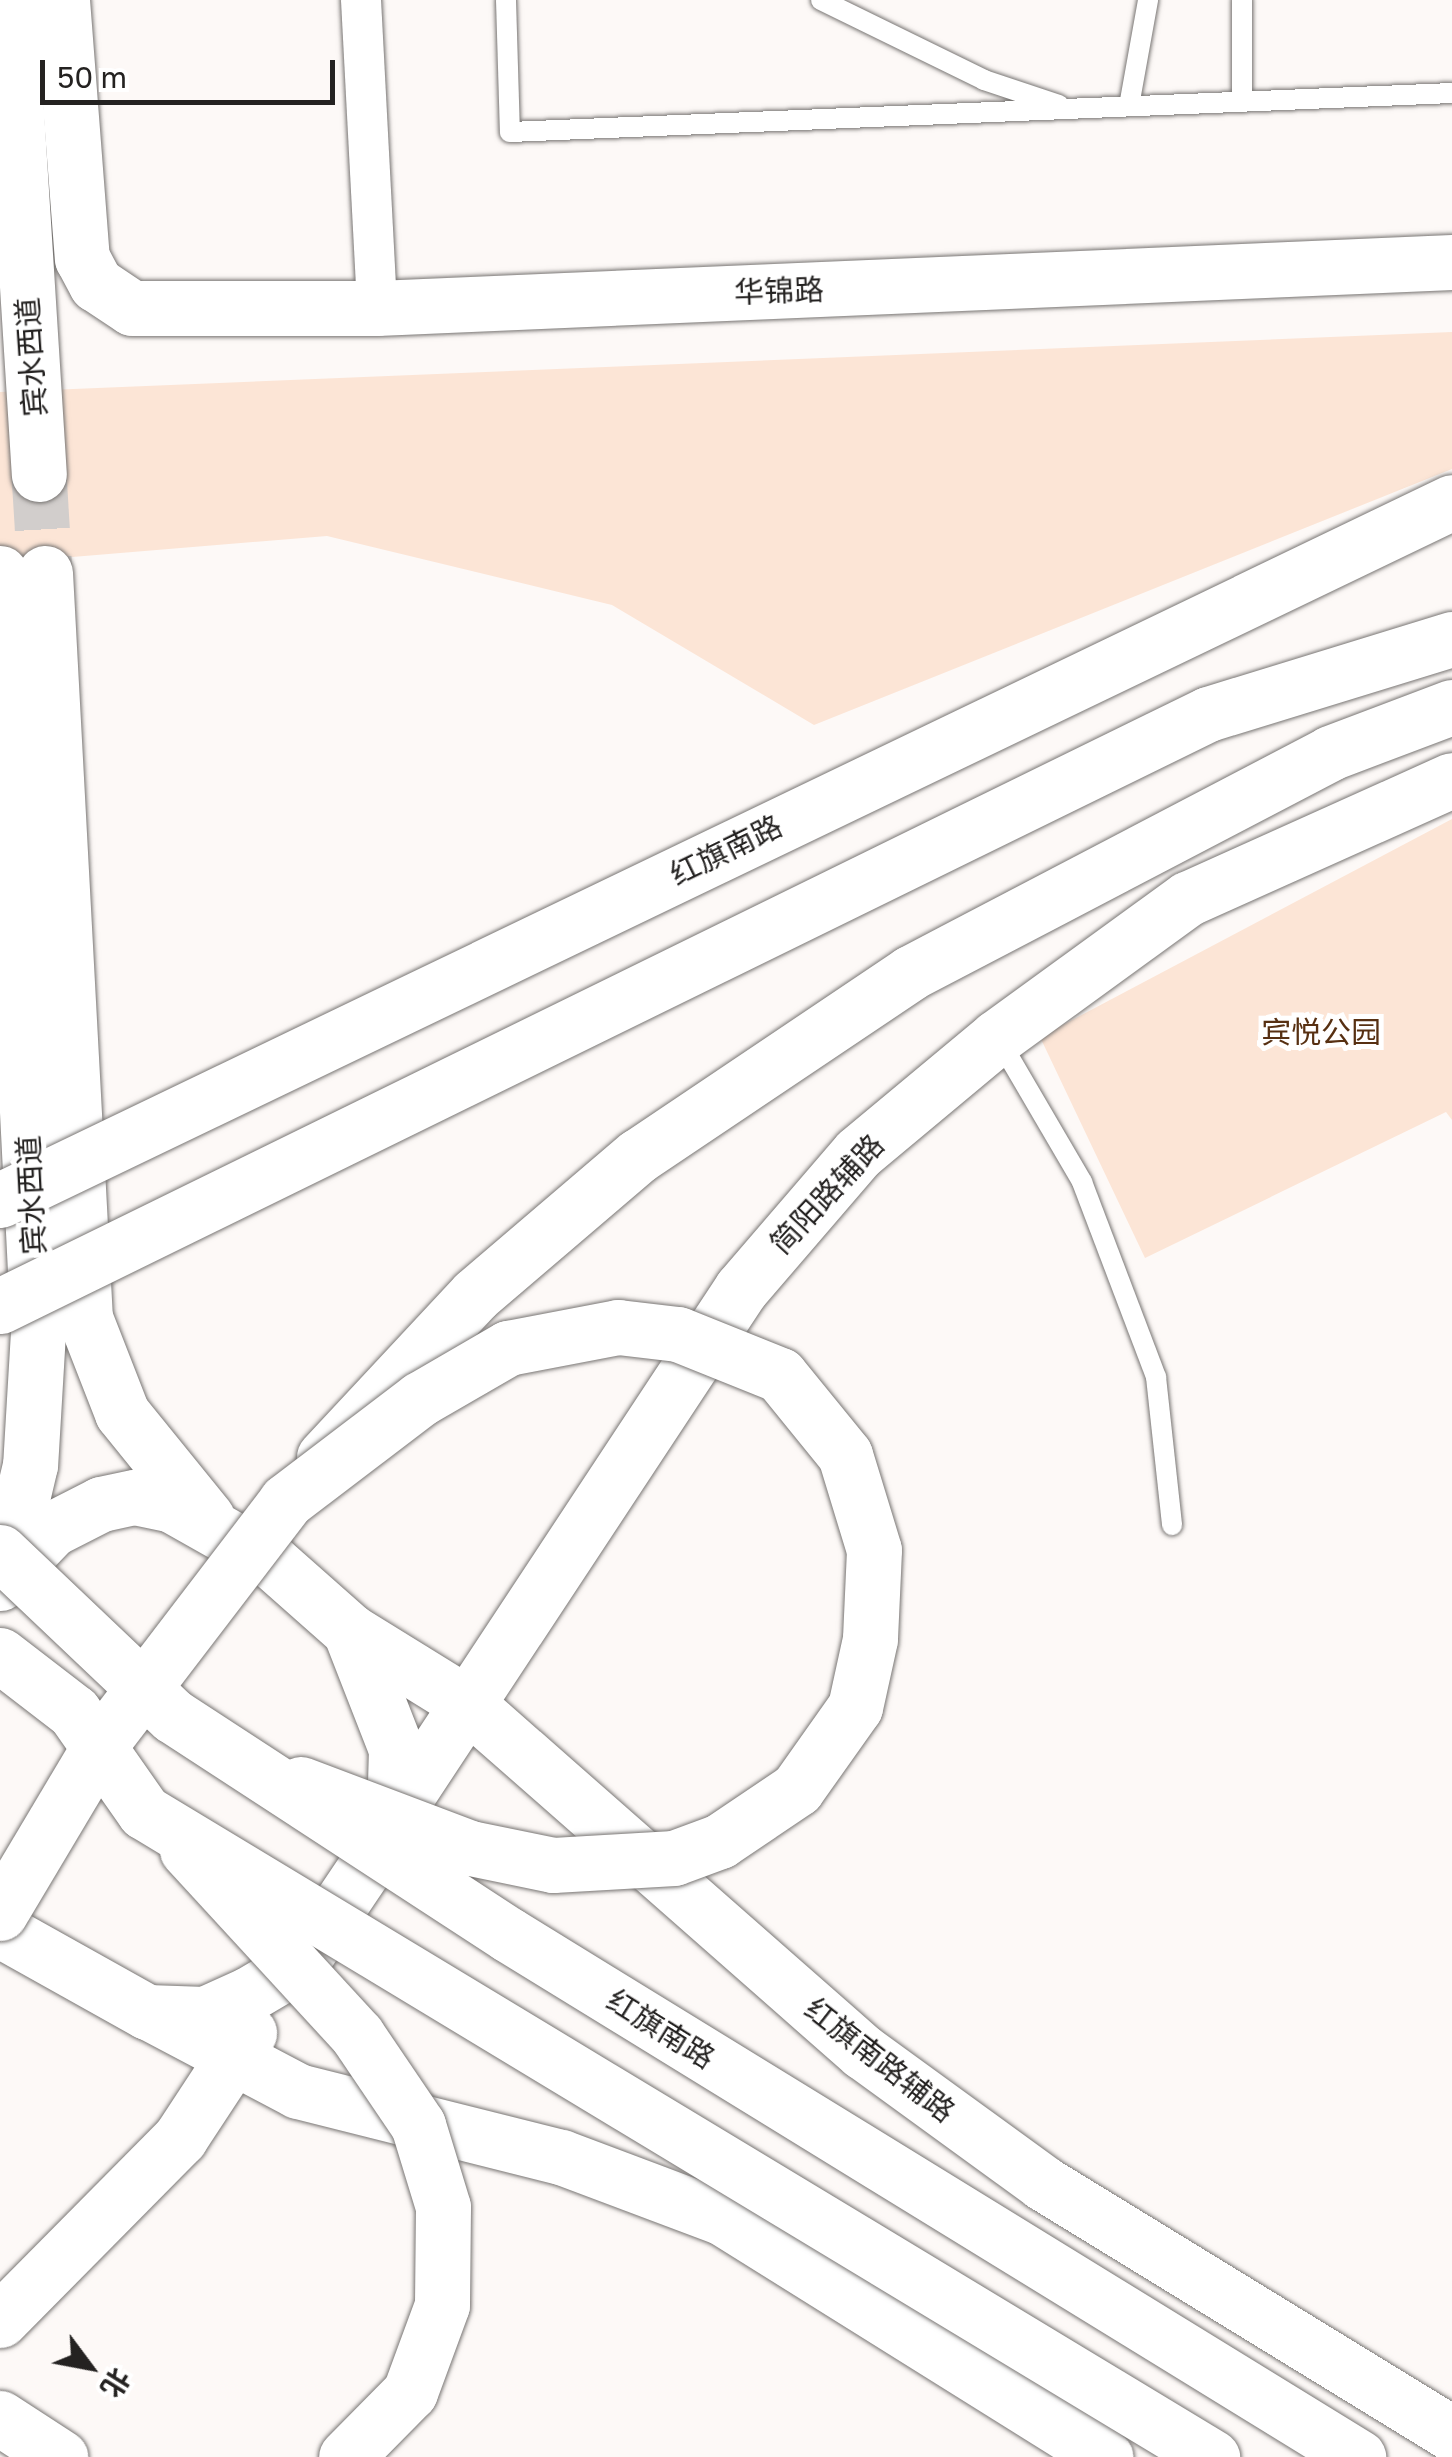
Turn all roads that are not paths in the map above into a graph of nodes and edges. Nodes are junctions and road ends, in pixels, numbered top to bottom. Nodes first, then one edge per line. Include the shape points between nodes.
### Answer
1 (9, 0) edge
2 (62, 0) edge
3 (361, 0) edge
4 (506, 0) edge
5 (820, 0) edge
6 (1148, 0) edge
7 (1242, 0) edge
8 (1452, 93) edge
9 (1242, 102) junction
10 (1128, 106) junction
11 (1070, 109) junction
12 (1452, 262) edge
13 (377, 308) junction
14 (39, 474) tunnel mouth
15 (1452, 502) edge
16 (23, 573) edge
17 (1452, 639) edge
18 (1452, 707) edge
19 (1452, 780) edge
20 (998, 1036) junction
21 (0, 1200) edge
22 (34, 1252) junction
23 (0, 1306) edge
24 (0, 1350) edge
25 (15, 1453) edge
26 (286, 1501) junction
27 (101, 1504) junction
28 (1172, 1525) dead end
29 (216, 1528) junction
30 (1, 1570) edge
31 (350, 1631) junction
32 (0, 1655) edge
33 (146, 1695) junction
34 (466, 1703) junction
35 (144, 1812) junction
36 (394, 1815) junction
37 (0, 1913) edge
38 (0, 1930) edge
39 (300, 1964) junction
40 (147, 2012) junction
41 (230, 2060) junction
42 (0, 2320) edge
43 (0, 2418) edge
44 (1452, 2434) edge
45 (60, 2457) edge
46 (346, 2457) edge
47 (1106, 2457) edge
48 (1212, 2457) edge
49 (1358, 2457) edge

1 - 14 main road, 宾水西道
2 - 13 main road, 华锦路 via 82,258 109,296 150,311
3 - 13 street
4 - 11 lane via 510,132
5 - 11 lane via 984,80
6 - 10 lane
7 - 9 lane
8 - 9 lane
9 - 10 lane
10 - 11 lane
12 - 13 main road, 华锦路
15 - 21 main road, 红旗南路, bridge
16 - 22 main road, 宾水西道
16 - 29 main road, 宾水西道 via 85,1318 122,1413
17 - 23 main road, bridge via 1208,714
18 - 26 main road, bridge via 1330,754 1071,884 910,973 638,1156 475,1295
19 - 20 main road, 简阳路辅路 via 1187,900
20 - 28 lane via 1082,1182 1156,1377
20 - 34 main road, 简阳路辅路 via 858,1153 741,1290
22 - 24 main road via 22,1316
22 - 25 main road, 宾水西道
25 - 27 main road
25 - 30 main road, 宾水西道
26 - 33 main road, bridge via 420,1399 508,1348 618,1326 742,1354 780,1375 825,1420 862,1502 874,1550 870,1639 855,1707 797,1789 720,1841 674,1858 553,1865 470,1848 318,1792
26 - 37 main road, bridge via 102,1742
27 - 29 main road via 134,1496
27 - 30 main road via 52,1529
29 - 31 main road via 271,1560
30 - 33 main road, 红旗南路, bridge
31 - 34 main road, 红旗南路辅路
31 - 36 main road via 386,1704
32 - 35 main road, bridge via 74,1712
33 - 49 main road, 红旗南路, bridge via 509,1935
34 - 36 main road, 简阳路辅路
34 - 44 main road, 红旗南路辅路 via 863,2052 1043,2183
35 - 46 main road, bridge via 311,1977 418,2124 444,2207 442,2306 410,2392
35 - 48 main road, bridge
36 - 39 main road, 简阳路辅路
38 - 40 main road
39 - 40 main road via 205,2014
39 - 41 main road, 简阳路辅路
40 - 41 main road
41 - 42 main road, 简阳路辅路 via 180,2138
41 - 47 main road via 298,2091 561,2156 723,2218
43 - 45 main road

